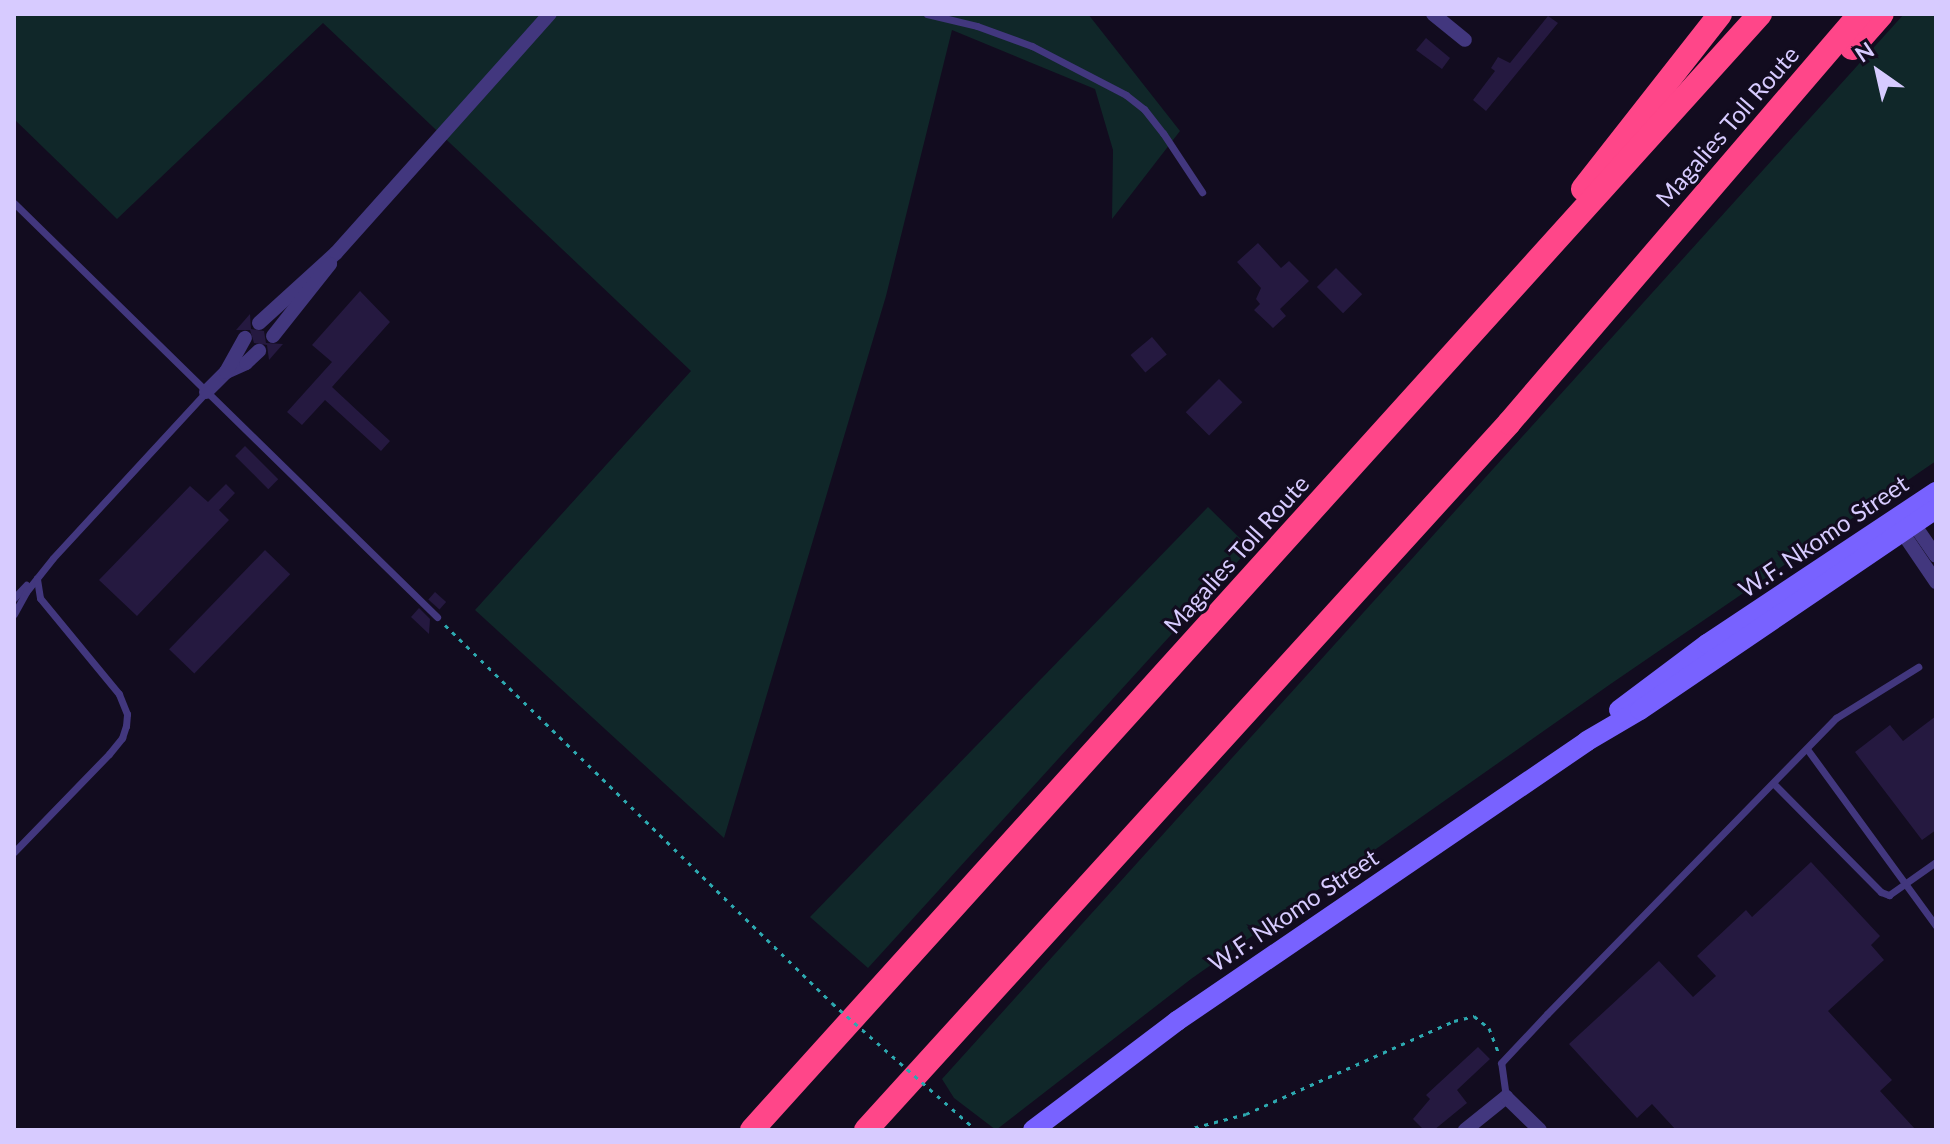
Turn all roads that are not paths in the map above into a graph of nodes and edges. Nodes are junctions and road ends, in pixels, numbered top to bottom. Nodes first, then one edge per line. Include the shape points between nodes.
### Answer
1 (550, 14) edge
2 (927, 14) edge
3 (1433, 14) edge
4 (1720, 14) edge
5 (1760, 14) edge
6 (1860, 14) edge
7 (1882, 14) edge
8 (1465, 40) dead end
9 (1202, 192) dead end
10 (14, 203) edge
11 (336, 253) junction
12 (259, 323) dead end
13 (273, 336) dead end
14 (245, 338) dead end
15 (259, 351) dead end
16 (1449, 362) junction
17 (226, 372) junction
18 (206, 392) junction
19 (1509, 423) junction
20 (1936, 492) edge
21 (1936, 509) edge
22 (1904, 522) junction
23 (1936, 556) edge
24 (53, 558) junction
25 (37, 578) junction
26 (1936, 582) edge
27 (14, 598) edge
28 (14, 614) edge
29 (437, 617) road end
30 (1918, 667) dead end
31 (1807, 749) junction
32 (1774, 784) junction
33 (14, 852) edge
34 (1936, 862) edge
35 (1907, 884) junction
36 (1936, 926) edge
37 (1506, 1097) junction
38 (752, 1130) edge
39 (866, 1130) edge
40 (1033, 1130) edge
41 (1465, 1130) edge
42 (1540, 1130) edge

1 - 11 street
2 - 9 lane via 1032,46 1126,95 1163,133
3 - 8 street
4 - 16 highway
5 - 16 highway, Magalies Toll Route
6 - 19 highway, Magalies Toll Route
7 - 19 highway
10 - 18 lane
11 - 12 street
11 - 13 street
14 - 17 street
15 - 17 street
16 - 38 highway, Magalies Toll Route
17 - 18 street
18 - 24 lane
18 - 29 lane
19 - 39 highway, Magalies Toll Route
20 - 22 main road, W.F. Nkomo Street
21 - 22 main road, W.F. Nkomo Street
22 - 23 street
22 - 26 street
22 - 40 main road, W.F. Nkomo Street via 1640,710 1177,1021
24 - 25 lane
24 - 27 lane
25 - 28 lane
25 - 33 lane via 40,598 119,694 126,726 109,754
30 - 31 lane via 1836,718
31 - 32 lane
31 - 35 lane
32 - 35 lane via 1873,887 1889,895
32 - 37 lane via 1501,1063
34 - 35 lane
35 - 36 lane
37 - 41 street
37 - 42 street

